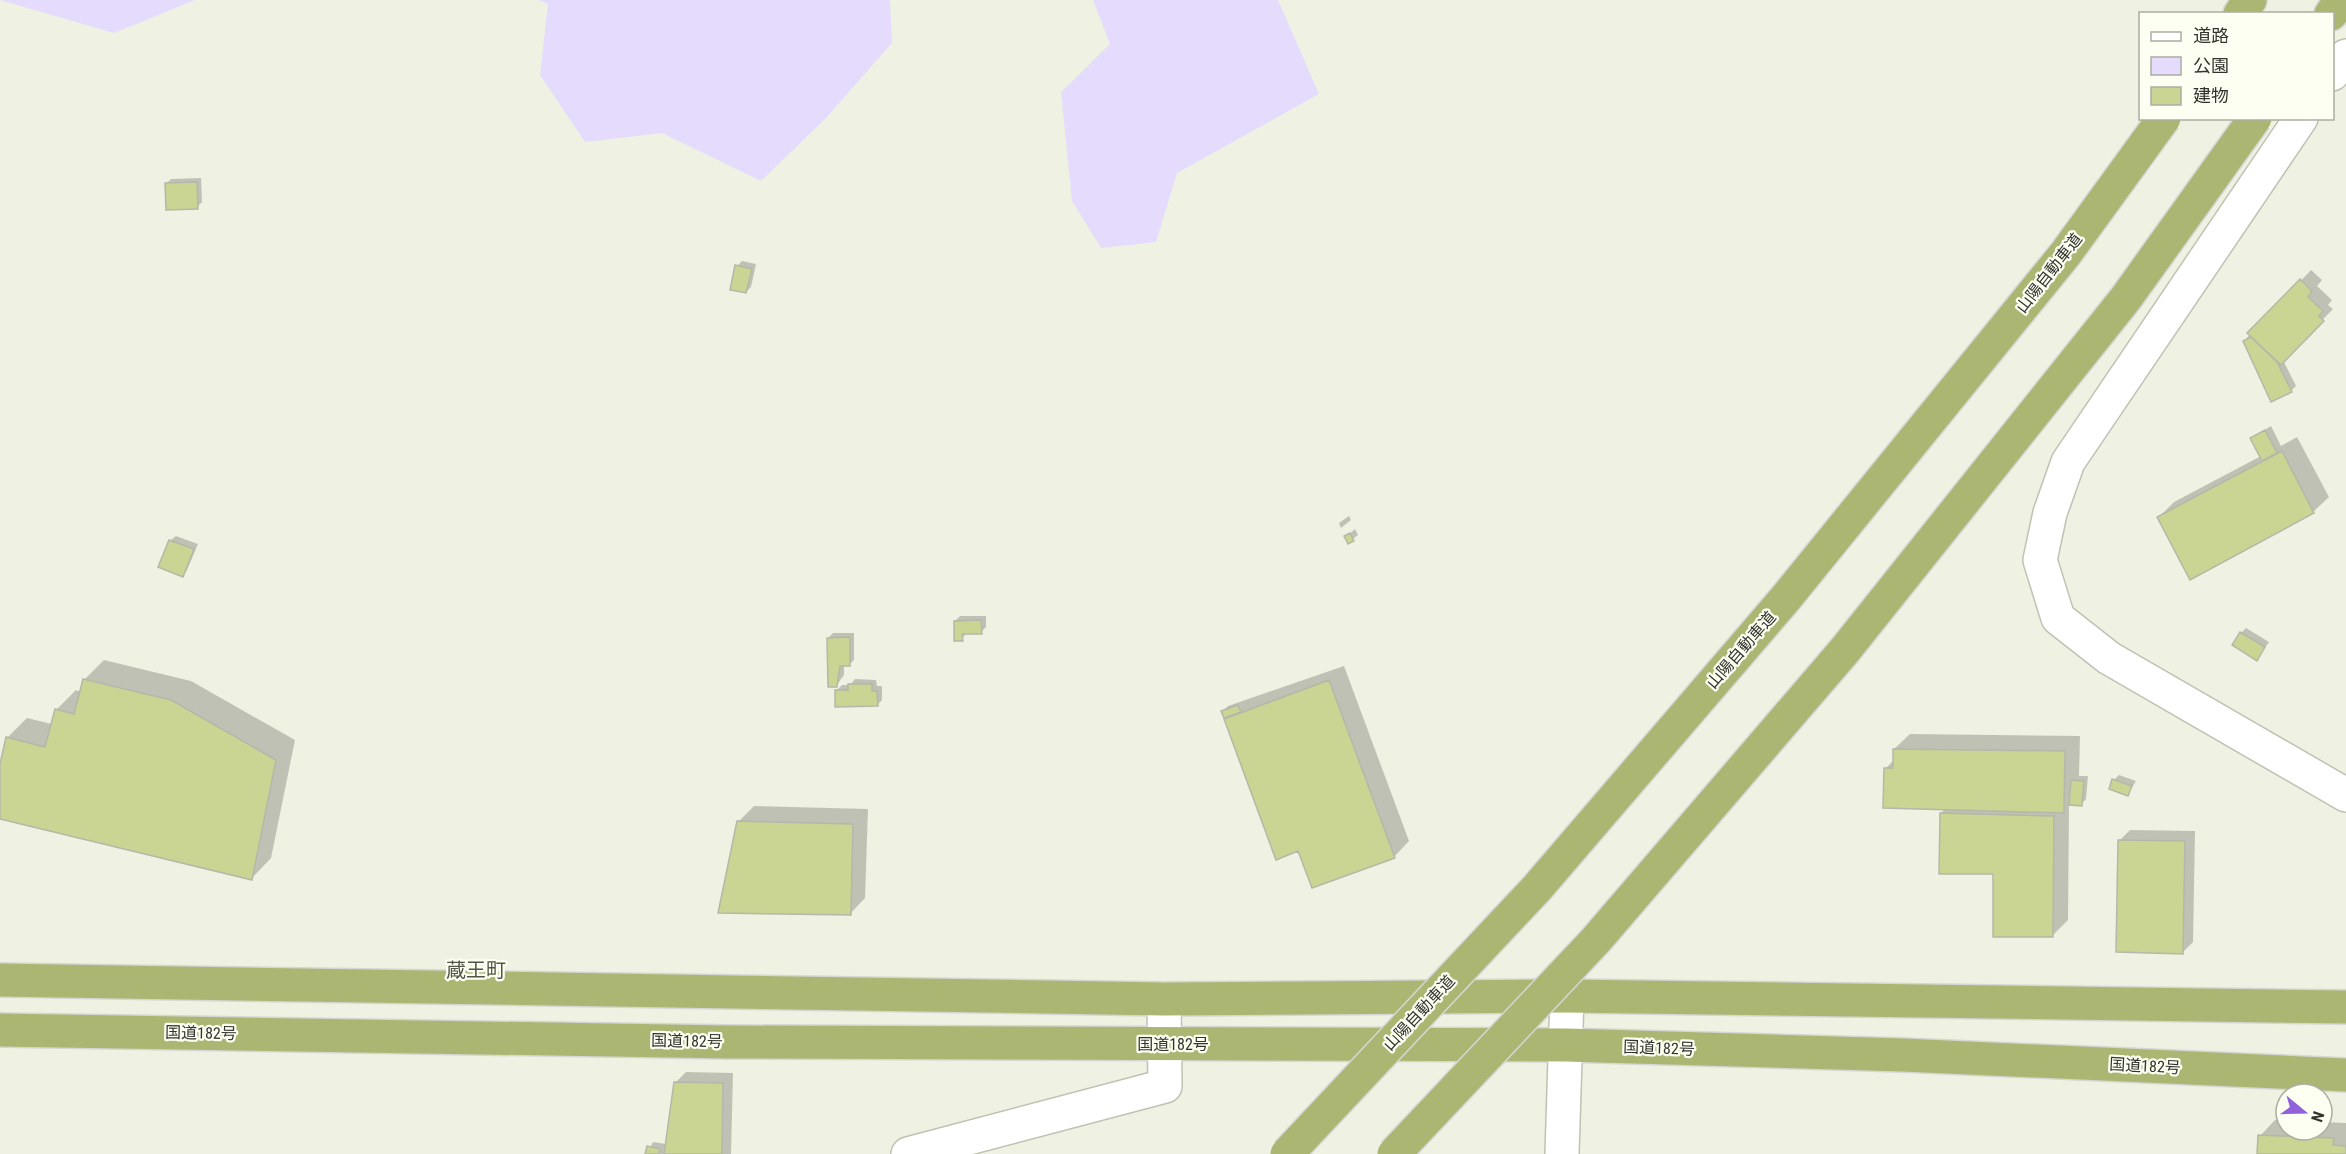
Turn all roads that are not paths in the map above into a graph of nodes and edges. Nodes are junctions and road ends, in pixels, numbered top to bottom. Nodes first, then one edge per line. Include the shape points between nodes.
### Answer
1 (2346, 56) edge
2 (2334, 71) edge
3 (2163, 120) edge
4 (2255, 120) edge
5 (2300, 120) edge
6 (2346, 795) edge
7 (0, 980) edge
8 (1567, 996) junction
9 (1164, 999) junction
10 (2346, 1007) edge
11 (0, 1030) edge
12 (1166, 1044) junction
13 (1566, 1045) junction
14 (2346, 1075) edge
15 (908, 1154) edge
16 (1287, 1154) edge
17 (1394, 1154) edge
18 (1562, 1154) edge

1 - 2 street
3 - 16 highway, 山陽自動車道, bridge via 2066,253 1785,599 1537,888
4 - 17 highway, bridge via 2126,298 1845,650 1596,940
5 - 6 street via 2068,462 2050,513 2040,560 2058,618 2109,658
7 - 9 highway
8 - 9 highway
8 - 10 highway
8 - 13 street
9 - 12 street
11 - 12 highway, 国道182号 via 740,1042
12 - 13 highway, 国道182号
12 - 15 street via 1165,1086
13 - 14 highway, 国道182号
13 - 18 street

